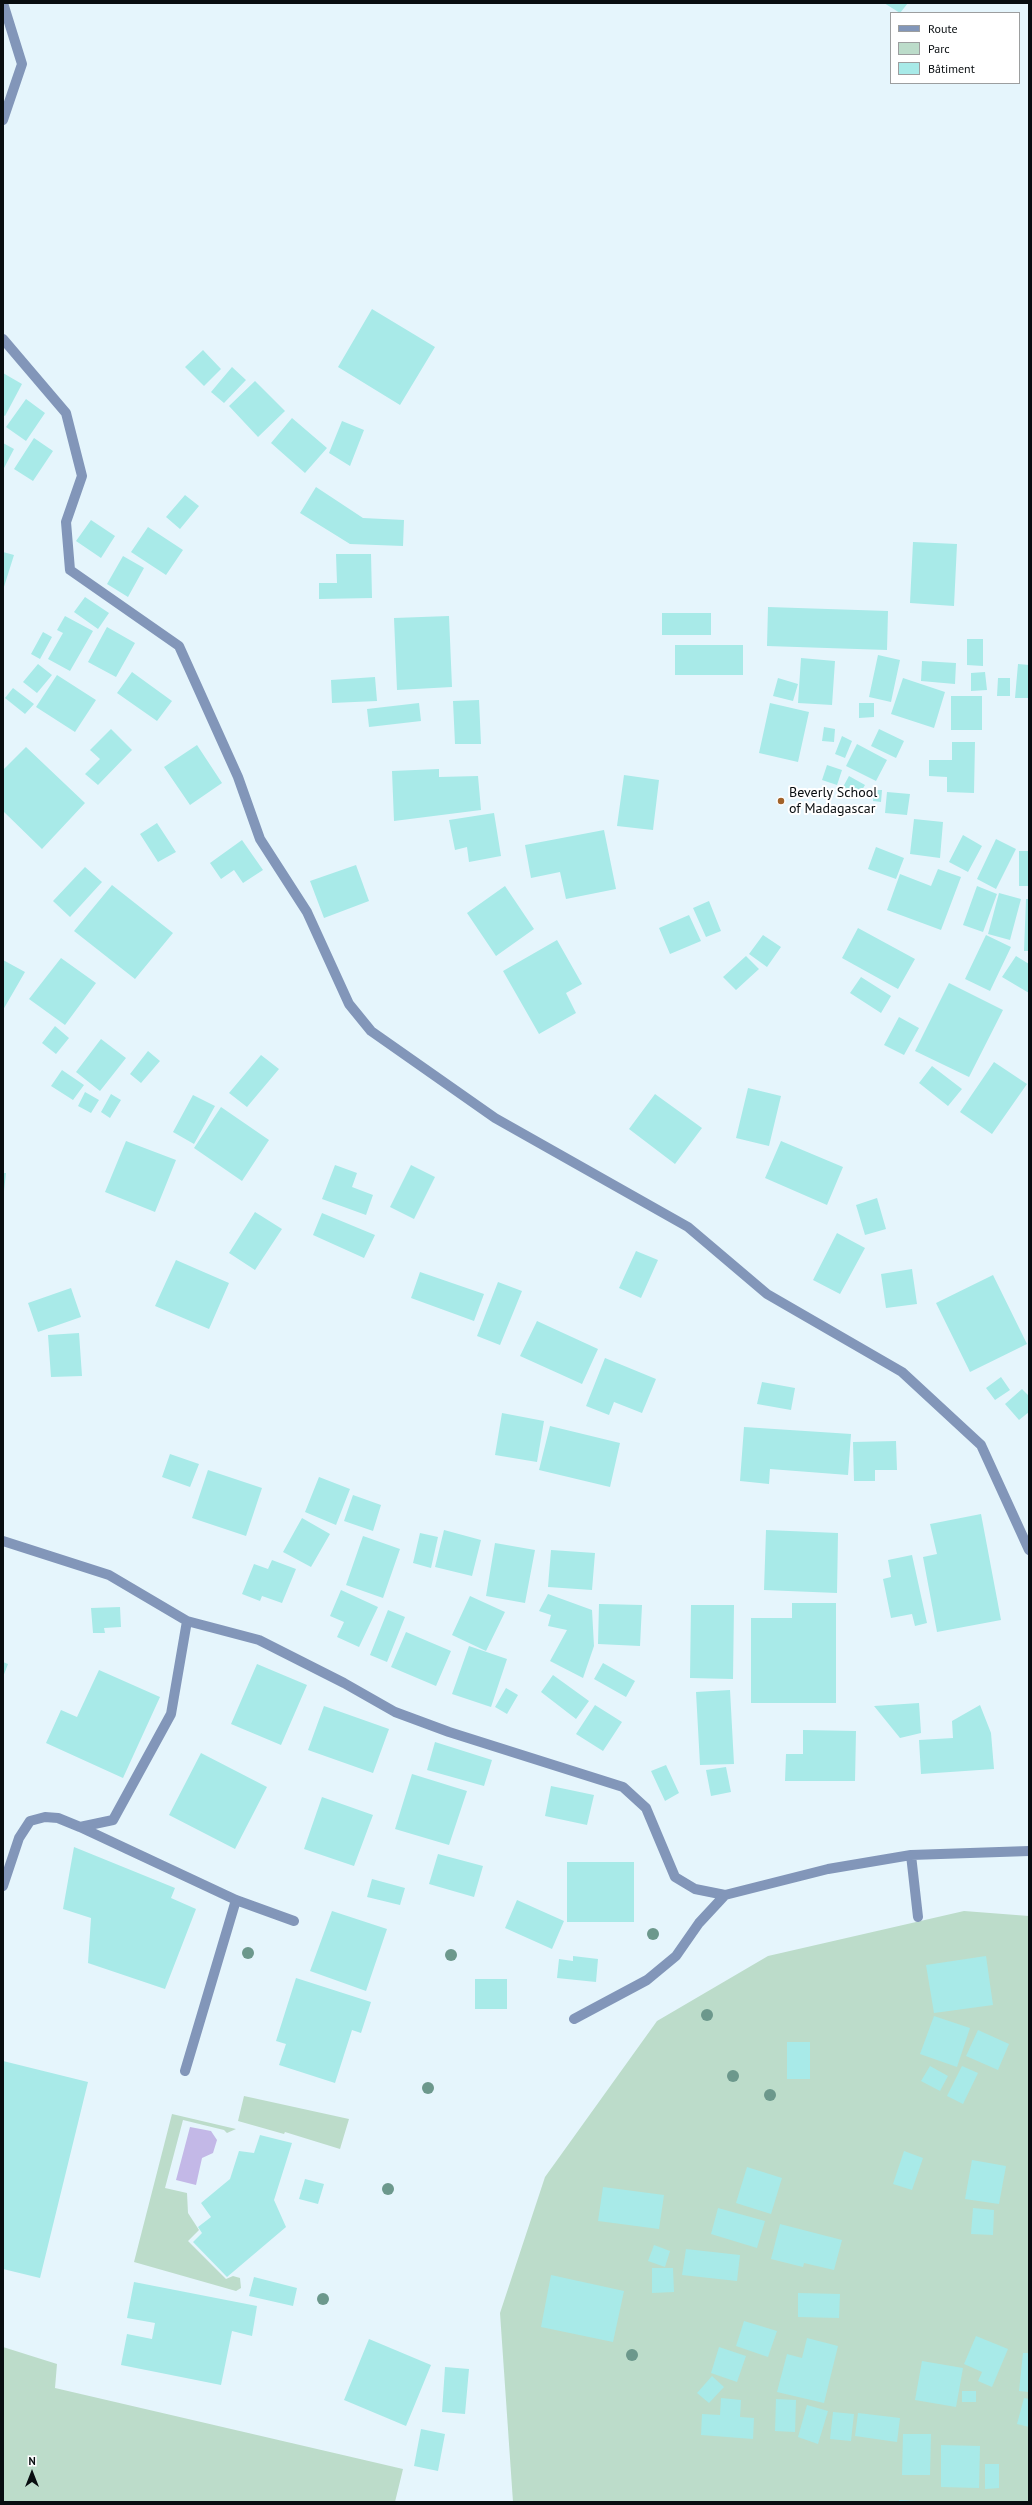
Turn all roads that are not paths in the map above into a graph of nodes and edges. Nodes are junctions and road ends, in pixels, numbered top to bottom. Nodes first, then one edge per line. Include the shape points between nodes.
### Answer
1 (3, 3) edge
2 (3, 120) edge
3 (3, 339) edge
4 (3, 1540) edge
5 (1029, 1550) edge
6 (187, 1621) junction
7 (80, 1827) junction
8 (1029, 1851) edge
9 (911, 1855) junction
10 (3, 1886) edge
11 (725, 1895) junction
12 (236, 1900) junction
13 (918, 1917) dead end
14 (294, 1921) dead end
15 (574, 2019) dead end
16 (185, 2071) dead end

1 - 2 street via 22,64
3 - 5 street via 66,413 82,476 66,522 70,570 179,646 238,777 260,839 307,912 349,1004 370,1030 495,1118 688,1227 767,1294 902,1372 981,1445
4 - 6 street via 109,1575
6 - 7 street via 171,1714 113,1820
6 - 11 street via 259,1640 395,1712 449,1732 623,1787 646,1808 675,1877 695,1890
7 - 10 street via 58,1818 45,1817 30,1821 19,1838
7 - 12 street
8 - 9 street
9 - 11 street via 828,1869
9 - 13 street
11 - 15 street via 699,1923 676,1956 647,1980
12 - 14 street
12 - 16 street

